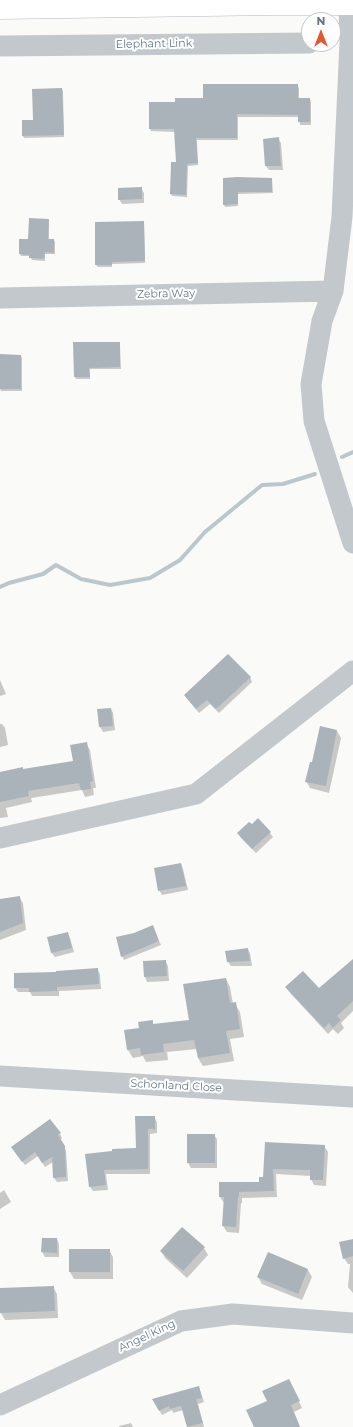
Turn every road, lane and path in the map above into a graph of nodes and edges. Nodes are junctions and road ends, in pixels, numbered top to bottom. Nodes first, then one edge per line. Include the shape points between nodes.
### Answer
1 (274, 2) edge
2 (351, 4) edge
3 (0, 8) edge
4 (342, 42) edge
5 (301, 43) edge
6 (0, 46) edge
7 (333, 291) junction
8 (0, 298) edge
9 (353, 543) edge
10 (353, 671) edge
11 (0, 838) edge
12 (0, 1076) edge
13 (353, 1097) edge
14 (353, 1323) edge
15 (0, 1405) edge

1 - 2 highway
1 - 3 highway
2 - 4 street
4 - 7 street via 342,217
5 - 6 street, Elephant Link
7 - 8 street, Zebra Way
7 - 9 street via 322,321 311,384 314,421
10 - 11 street via 196,794
12 - 13 street, Schonland Close
14 - 15 street, Angel King via 233,1314 181,1321

